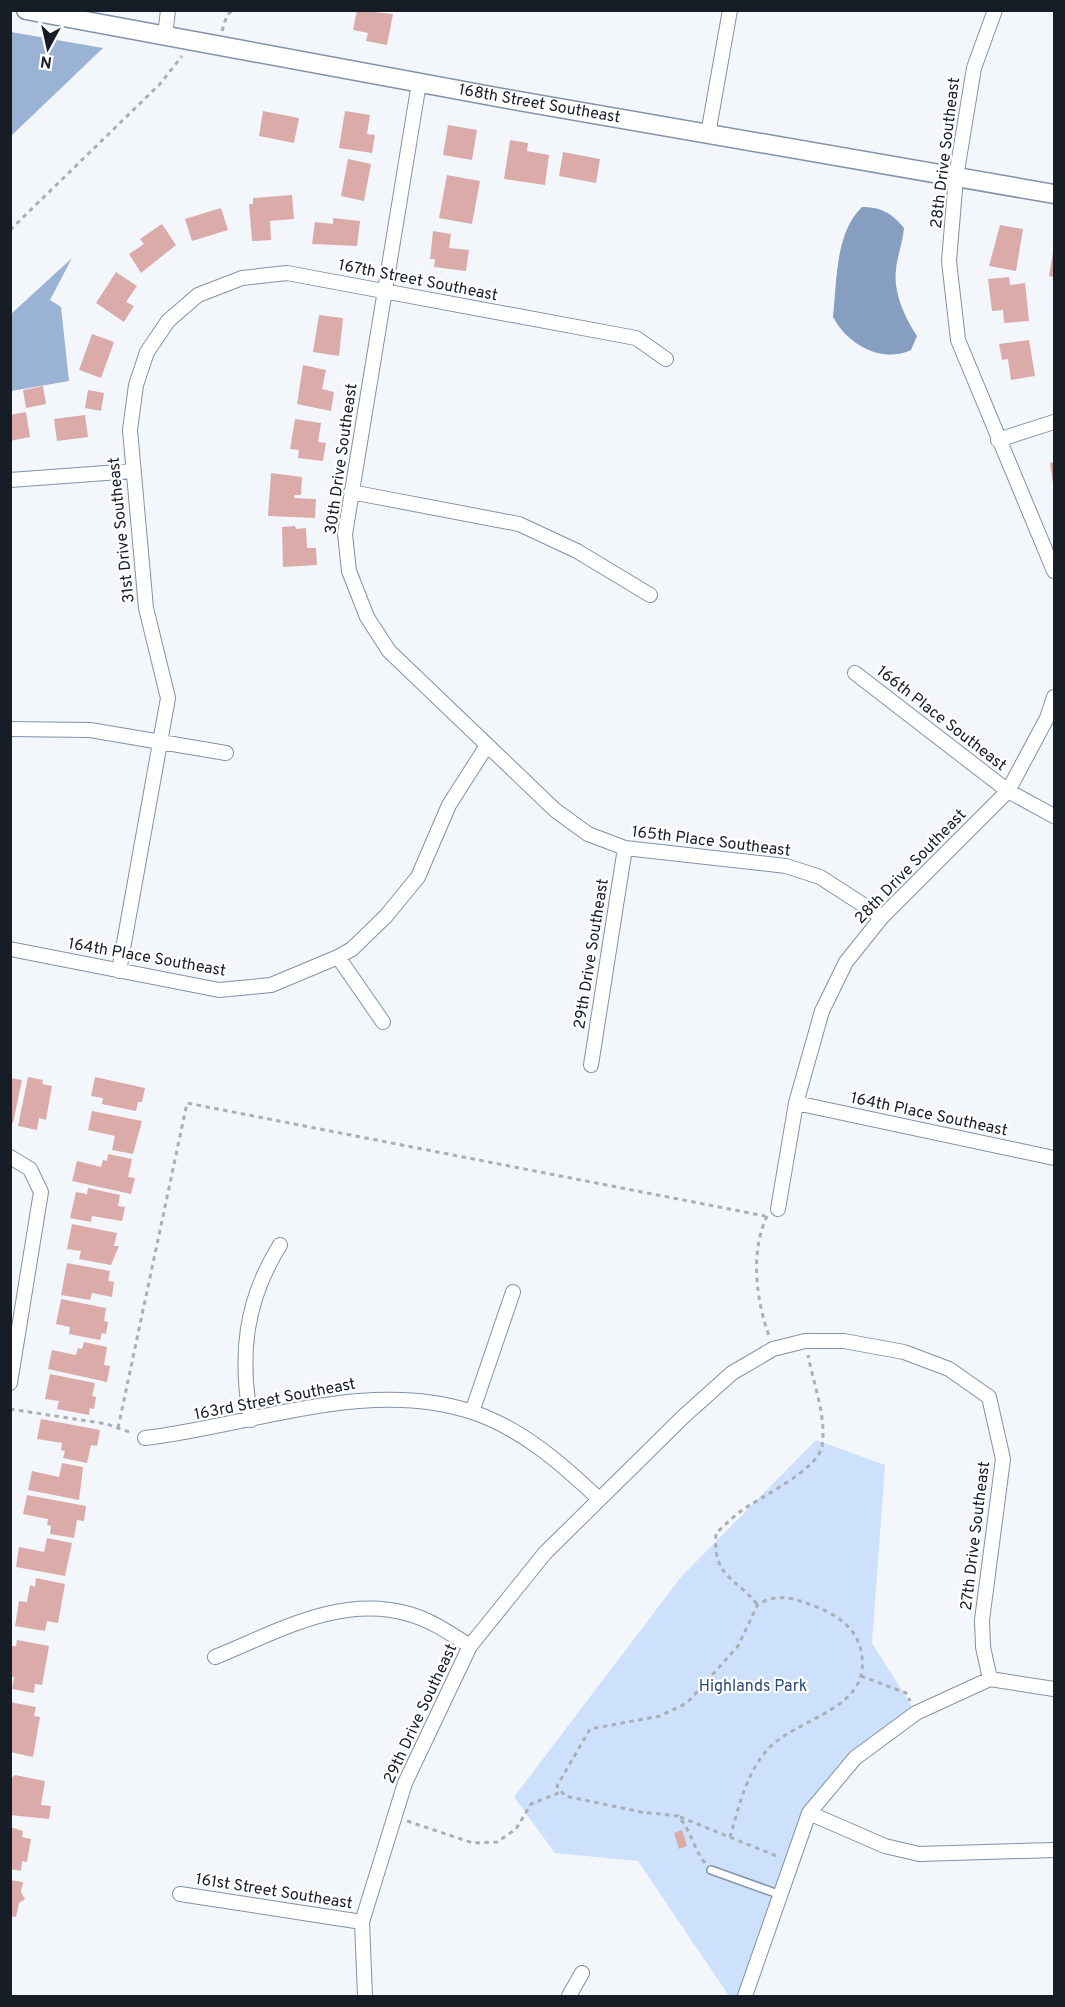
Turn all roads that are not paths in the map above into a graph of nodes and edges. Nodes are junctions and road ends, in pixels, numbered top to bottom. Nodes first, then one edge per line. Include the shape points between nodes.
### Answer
1 (26, 10) edge
2 (168, 10) edge
3 (730, 10) edge
4 (991, 12) edge
5 (165, 36) junction
6 (419, 83) junction
7 (708, 134) junction
8 (956, 177) junction
9 (1054, 194) edge
10 (384, 292) junction
11 (168, 321) joint
12 (666, 359) dead end
13 (1054, 422) edge
14 (998, 440) junction
15 (133, 471) junction
16 (10, 480) edge
17 (351, 492) junction
18 (1054, 572) edge
19 (650, 595) dead end
20 (855, 673) dead end
21 (1054, 697) edge
22 (10, 729) edge
23 (161, 742) junction
24 (486, 747) junction
25 (226, 753) dead end
26 (1008, 791) junction
27 (1054, 816) edge
28 (625, 848) junction
29 (882, 917) junction
30 (10, 949) edge
31 (338, 957) junction
32 (119, 971) junction
33 (383, 1022) dead end
34 (591, 1065) dead end
35 (796, 1103) junction
36 (10, 1157) edge
37 (1054, 1158) edge
38 (773, 1213) road end
39 (280, 1245) dead end
40 (513, 1292) dead end
41 (10, 1383) edge
42 (989, 1397) joint
43 (472, 1412) junction
44 (252, 1420) junction
45 (145, 1438) road end
46 (599, 1499) junction
47 (470, 1646) junction
48 (215, 1658) dead end
49 (990, 1679) junction
50 (1054, 1689) edge
51 (809, 1813) junction
52 (1054, 1850) edge
53 (711, 1870) road end
54 (180, 1894) dead end
55 (781, 1895) junction
56 (362, 1922) junction
57 (582, 1973) dead end
58 (365, 1996) edge
59 (569, 1996) edge
60 (745, 1996) edge

1 - 5 street, 168th Street Southeast
2 - 5 street
3 - 7 street
4 - 8 street, 28th Drive Southeast via 974,68
5 - 6 street, 168th Street Southeast
6 - 7 street, 168th Street Southeast
6 - 10 street, 30th Drive Southeast
7 - 8 street, 168th Street Southeast
8 - 9 street, 168th Street Southeast
8 - 14 street, 28th Drive Southeast via 949,261 958,340
10 - 11 street, 167th Street Southeast via 287,273 242,278 198,295
10 - 12 street, 167th Street Southeast via 636,338
10 - 17 street, 30th Drive Southeast
11 - 15 street, 31st Drive Southeast via 147,351 136,385 130,430
13 - 14 street
14 - 18 street, 28th Drive Southeast
15 - 16 street
15 - 23 street, 31st Drive Southeast via 146,608 168,698
17 - 19 street via 519,524 577,551
17 - 24 street, 30th Drive Southeast via 345,534 349,571 367,617 389,651
20 - 26 street, 166th Place Southeast
21 - 26 street, 28th Drive Southeast
22 - 23 street via 90,730
23 - 25 street
23 - 32 street, 31st Drive Southeast
24 - 28 street, 165th Place Southeast via 555,810 588,834
24 - 31 street via 449,805 418,877 377,924
26 - 27 street, 166th Place Southeast
26 - 29 street, 28th Drive Southeast
28 - 29 street, 165th Place Southeast via 786,866 820,878
28 - 34 street, 29th Drive Southeast
29 - 35 street, 28th Drive Southeast via 846,962 822,1011
30 - 32 street, 164th Place Southeast
31 - 32 street, 164th Place Southeast via 271,985 219,990
31 - 33 street
35 - 37 street, 164th Place Southeast
35 - 38 street, 28th Drive Southeast
36 - 41 street via 30,1169 41,1191
39 - 44 street via 267,1266 251,1310 246,1341 244,1384
40 - 43 street
42 - 46 street, 29th Drive Southeast via 950,1369 904,1352 844,1341 805,1341 773,1349 732,1373
42 - 49 street, 27th Drive Southeast via 1003,1459 982,1620
43 - 44 street, 163rd Street Southeast via 419,1401 365,1399
43 - 46 street, 163rd Street Southeast via 522,1436
44 - 45 street, 163rd Street Southeast
46 - 47 street, 29th Drive Southeast via 545,1553
47 - 48 street via 411,1614 380,1607 352,1607 318,1615
47 - 56 street, 29th Drive Southeast via 405,1783
49 - 50 street
49 - 51 street via 916,1713 855,1758
51 - 52 street via 885,1846 919,1854
51 - 55 street
53 - 55 lane
54 - 56 street, 161st Street Southeast
55 - 60 street
56 - 58 street, 29th Drive Southeast
57 - 59 street

